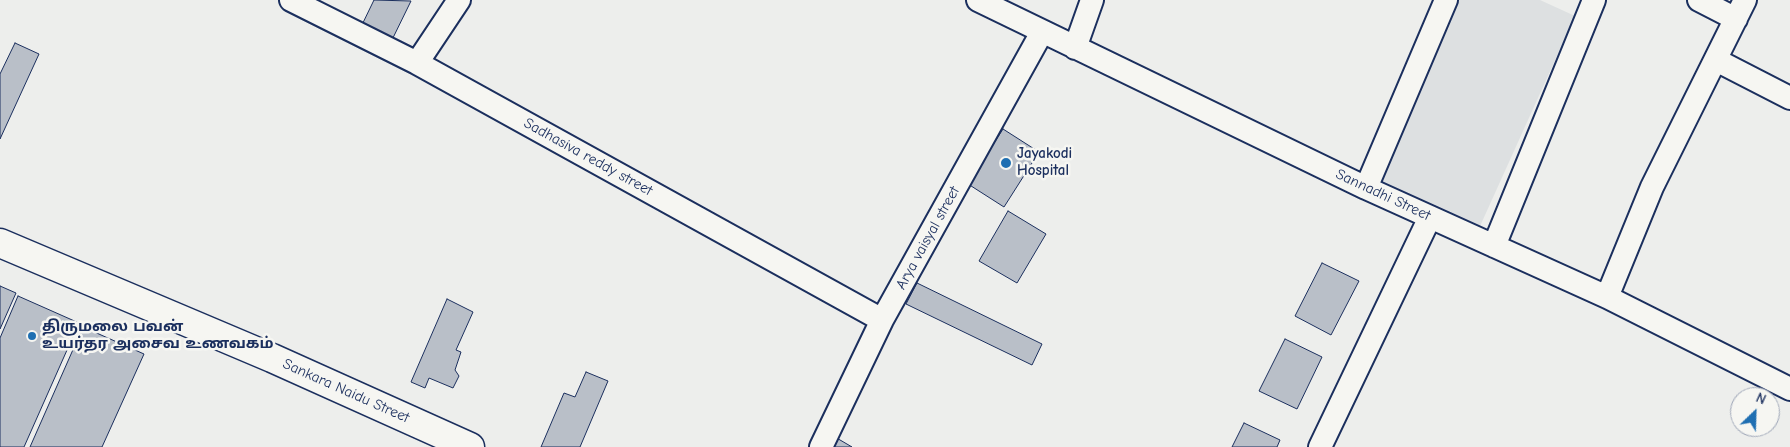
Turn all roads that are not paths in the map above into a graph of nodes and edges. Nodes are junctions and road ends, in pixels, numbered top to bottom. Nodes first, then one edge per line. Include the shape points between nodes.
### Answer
1 (291, 0) edge
2 (460, 0) edge
3 (978, 0) edge
4 (1092, 0) edge
5 (1446, 0) edge
6 (1594, 0) edge
7 (1699, 0) edge
8 (1740, 10) edge
9 (1042, 32) junction
10 (1075, 48) junction
11 (1716, 60) junction
12 (418, 63) junction
13 (1790, 98) edge
14 (1366, 188) junction
15 (1430, 217) junction
16 (0, 243) edge
17 (1494, 246) junction
18 (1608, 297) junction
19 (882, 320) junction
20 (1790, 389) edge
21 (470, 447) edge
22 (821, 447) edge
23 (1320, 447) edge

1 - 12 street, Sadhasiva reddy street
2 - 12 street
3 - 9 street, Sannadhi Street
4 - 10 street
5 - 14 street
6 - 17 street
7 - 8 street
8 - 11 street
9 - 10 street, Sannadhi Street
9 - 19 street, Arya vaisyal street
10 - 14 street, Sannadhi Street
11 - 13 street
11 - 18 street via 1652,187
12 - 19 street, Sadhasiva reddy street
14 - 15 street, Sannadhi Street
15 - 17 street, Sannadhi Street
15 - 23 street
16 - 21 main road, Sankara Naidu Street via 272,358
17 - 18 street, Sannadhi Street
18 - 20 street, Sannadhi Street
19 - 22 street, Arya vaisyal street

